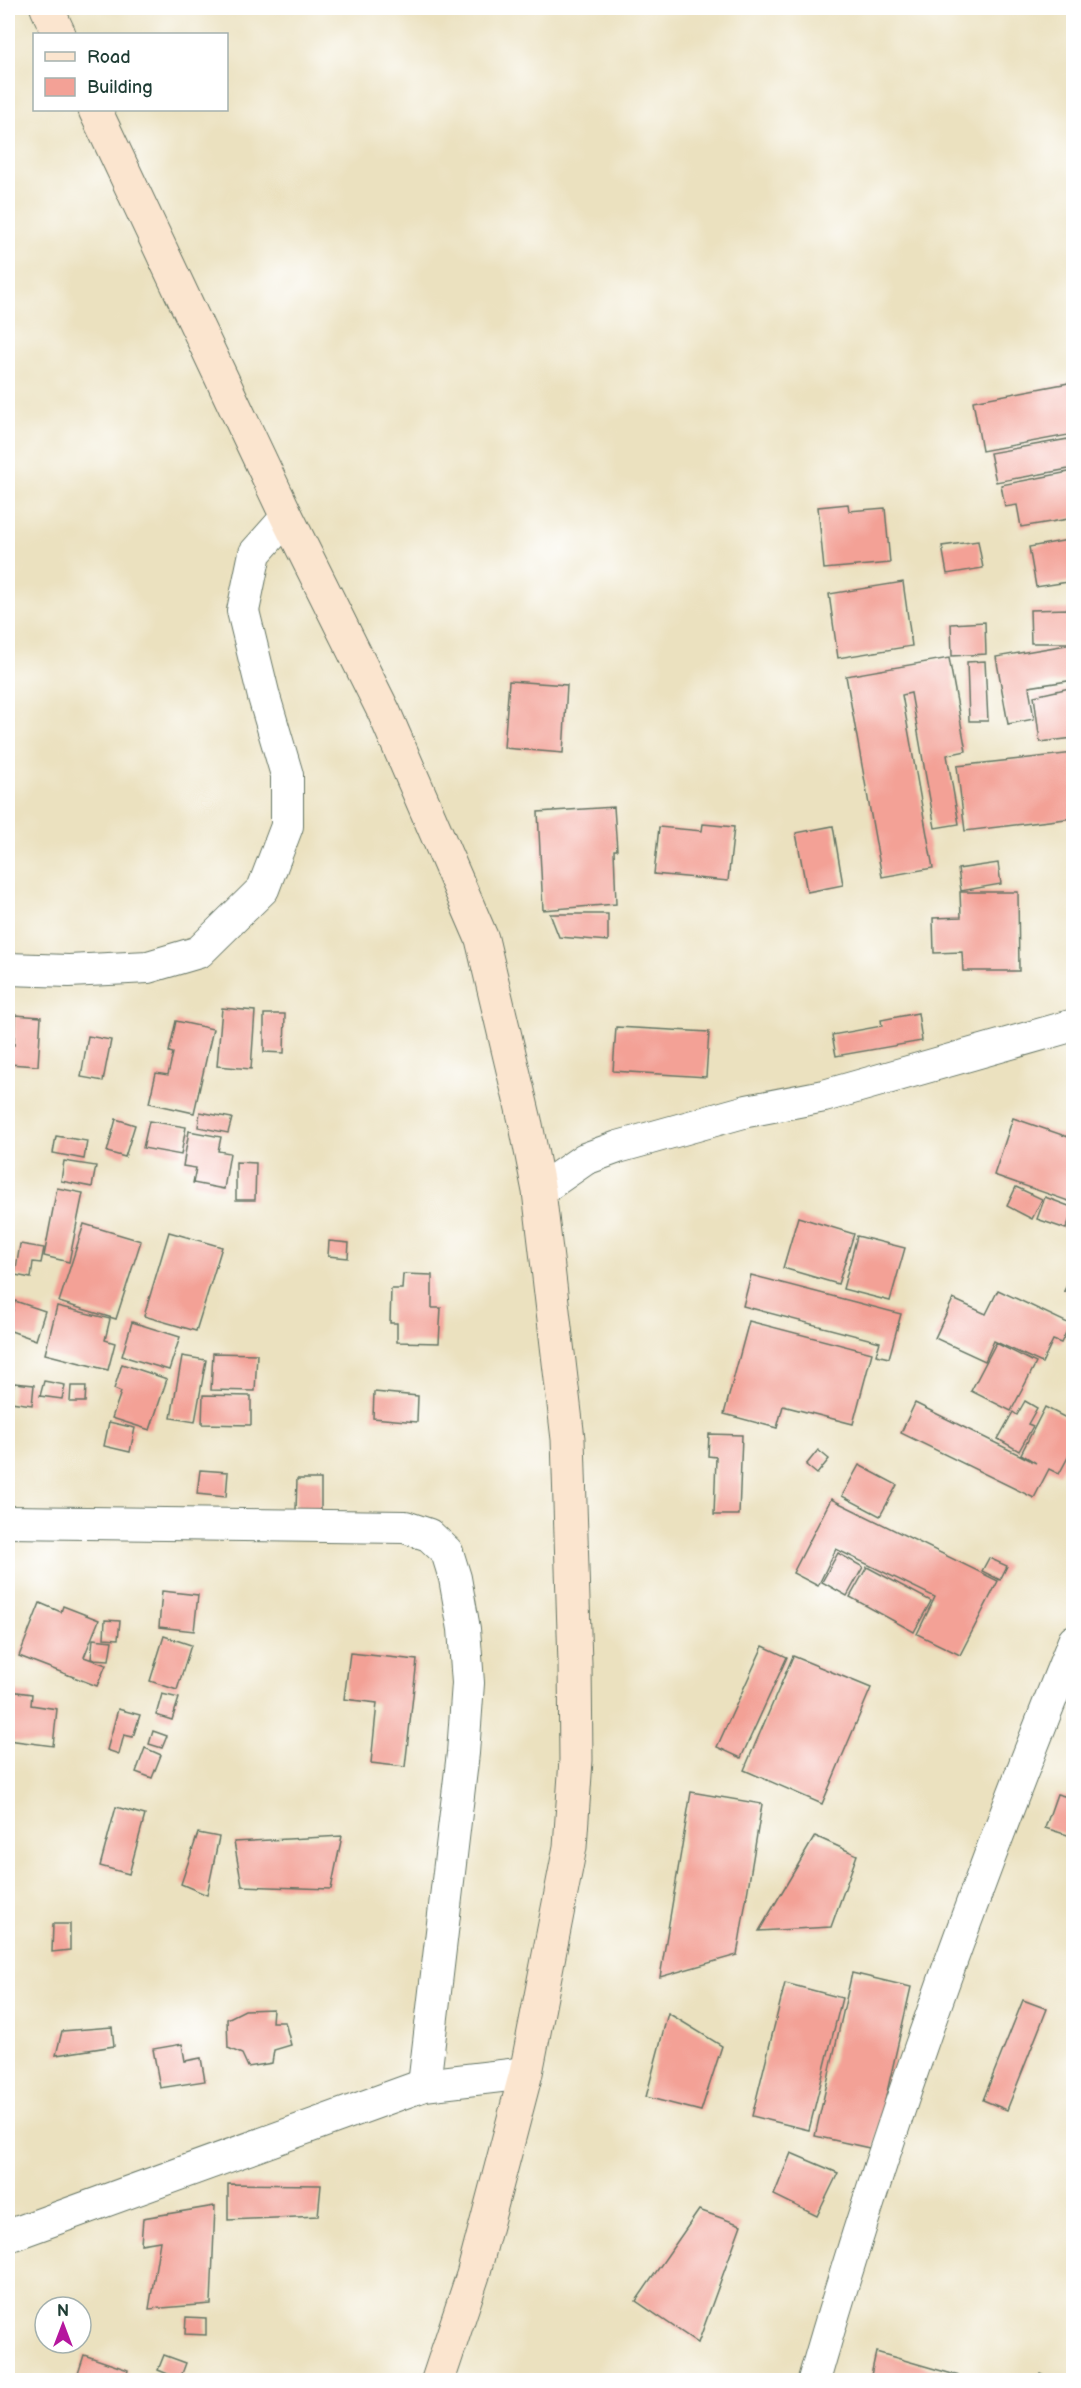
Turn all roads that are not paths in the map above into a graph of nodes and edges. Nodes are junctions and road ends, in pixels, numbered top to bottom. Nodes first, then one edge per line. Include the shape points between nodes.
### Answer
1 (47, 8) edge
2 (59, 33) edge
3 (95, 111) edge
4 (287, 517) junction
5 (8, 969) edge
6 (1074, 1025) edge
7 (539, 1191) junction
8 (8, 1522) edge
9 (1074, 1641) edge
10 (526, 2073) junction
11 (424, 2085) junction
12 (8, 2236) edge
13 (438, 2380) edge
14 (814, 2380) edge

1 - 2 main road
3 - 4 main road
4 - 5 street via 255,553 243,611 287,775 287,826 262,889 199,952 148,967
4 - 7 main road via 384,712 482,939
6 - 7 street via 824,1096 747,1110 618,1147 585,1159
7 - 10 main road via 568,1438 576,1760 570,1847
8 - 11 street via 405,1527 429,1536 447,1552 464,1629 468,1683
9 - 14 street via 930,2020
10 - 11 street
10 - 13 main road via 473,2276
11 - 12 street

